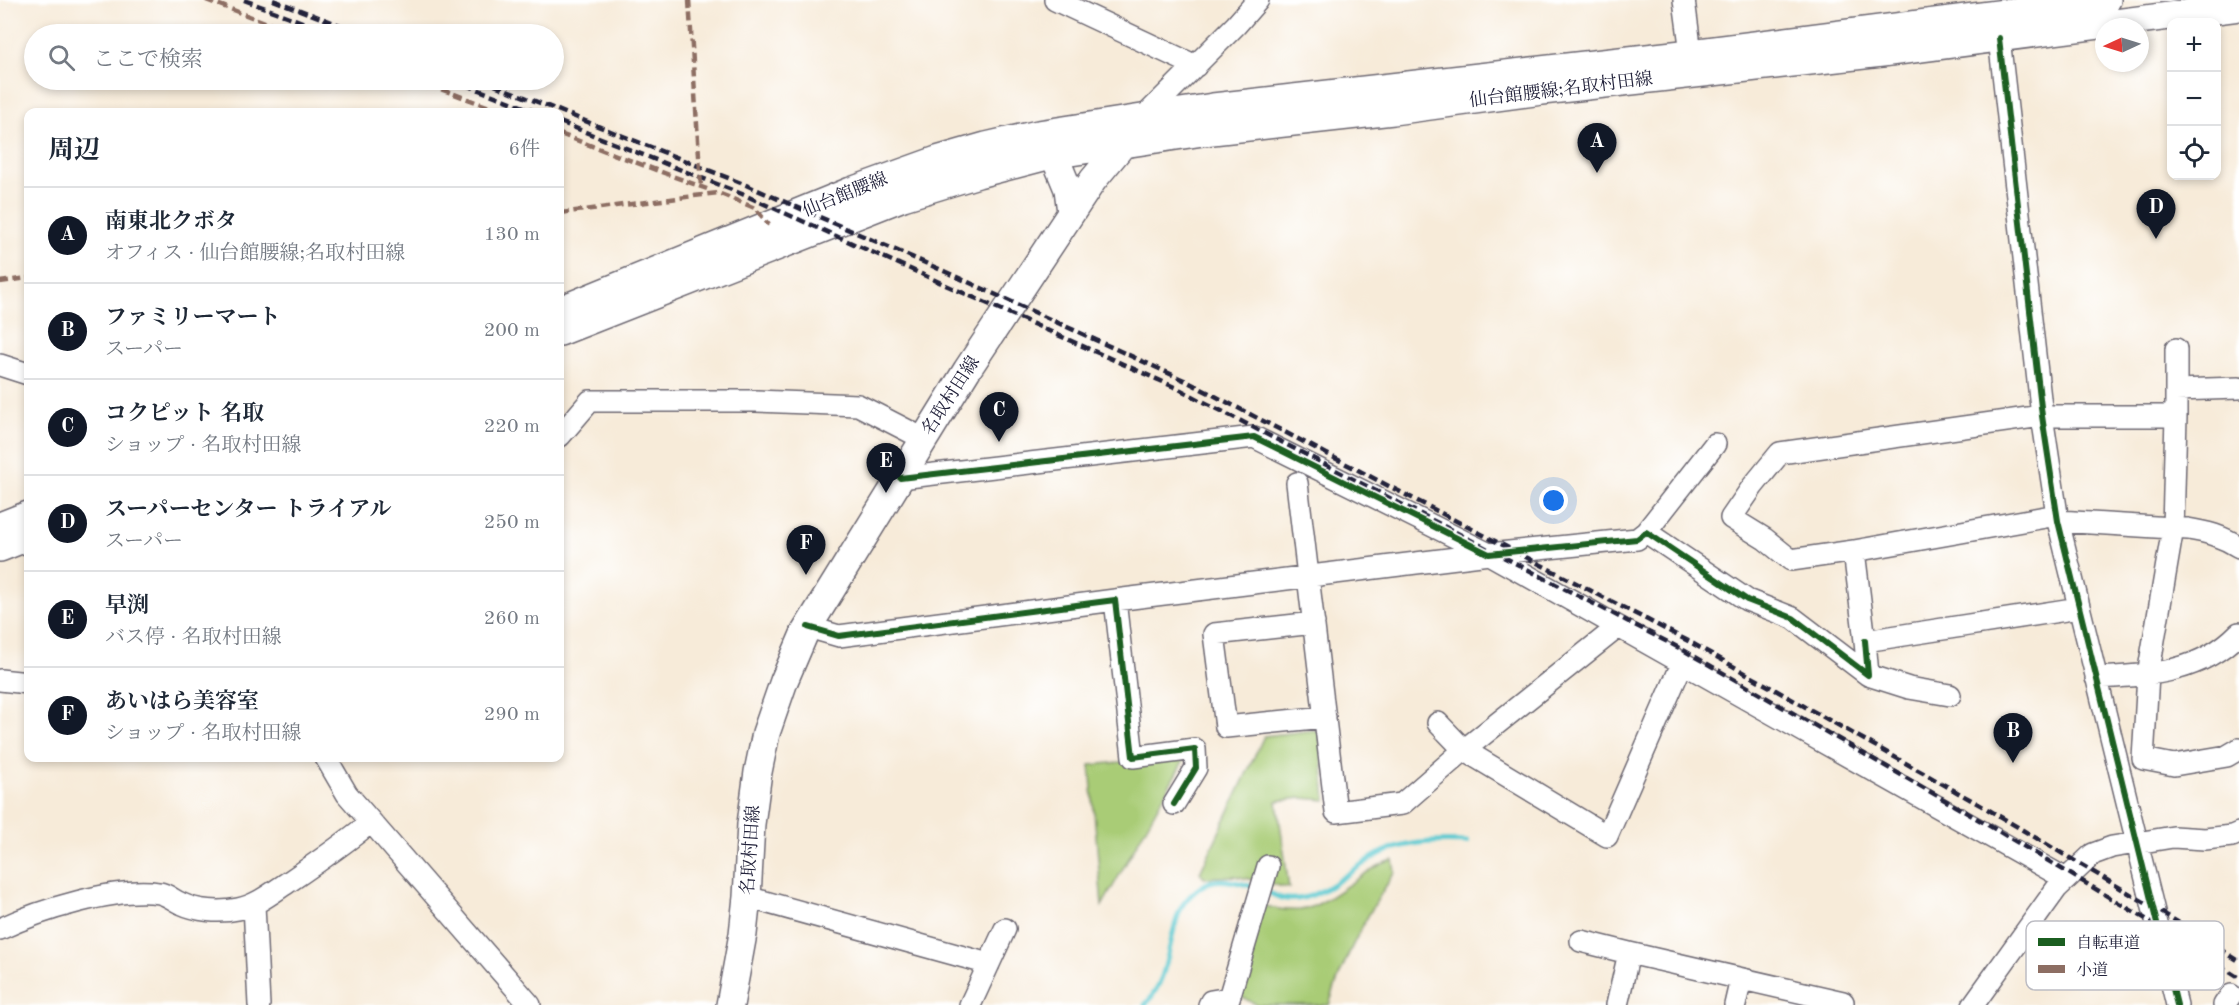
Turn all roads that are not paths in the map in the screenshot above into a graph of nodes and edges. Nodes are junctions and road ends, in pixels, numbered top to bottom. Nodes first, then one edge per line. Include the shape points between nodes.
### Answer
1 (1055, 0) edge
2 (1258, 0) edge
3 (1684, 0) edge
4 (2107, 0) edge
5 (2239, 7) edge
6 (1996, 18) edge
7 (1690, 53) junction
8 (1196, 66) junction
9 (1142, 119) junction
10 (1124, 144) junction
11 (1054, 155) junction
12 (1071, 212) junction
13 (564, 308) edge
14 (564, 330) edge
15 (2176, 349) dead end
16 (0, 365) edge
17 (24, 373) edge
18 (2239, 388) edge
19 (2176, 390) junction
20 (2042, 416) junction
21 (2176, 416) junction
22 (564, 431) edge
23 (924, 439) junction
24 (1715, 444) dead end
25 (900, 478) junction
26 (1297, 483) dead end
27 (24, 517) edge
28 (2057, 518) junction
29 (0, 526) edge
30 (2173, 528) junction
31 (1646, 532) junction
32 (24, 539) edge
33 (2239, 547) edge
34 (0, 548) edge
35 (1854, 551) junction
36 (1489, 554) junction
37 (1309, 577) junction
38 (1115, 600) junction
39 (2079, 608) junction
40 (1314, 623) junction
41 (808, 627) junction
42 (1618, 627) junction
43 (2239, 633) edge
44 (1865, 641) junction
45 (1682, 664) junction
46 (1868, 675) junction
47 (2148, 675) junction
48 (2096, 678) junction
49 (0, 680) edge
50 (24, 683) edge
51 (1950, 695) dead end
52 (1325, 717) junction
53 (1438, 723) dead end
54 (2239, 749) edge
55 (1464, 750) junction
56 (328, 762) edge
57 (1174, 804) dead end
58 (371, 822) junction
59 (2239, 833) edge
60 (2137, 843) junction
61 (2066, 879) junction
62 (1263, 884) dead end
63 (747, 897) junction
64 (254, 905) junction
65 (2033, 921) edge
66 (2156, 921) edge
67 (0, 929) edge
68 (1005, 929) dead end
69 (2026, 931) edge
70 (1581, 941) dead end
71 (1629, 953) junction
72 (989, 964) junction
73 (1741, 979) junction
74 (2173, 990) edge
75 (1228, 1003) edge
76 (259, 1005) edge
77 (530, 1005) edge
78 (730, 1005) edge
79 (970, 1005) edge
80 (1617, 1005) edge
81 (1735, 1005) edge
82 (1842, 1005) edge
83 (1973, 1005) edge
84 (2177, 1005) edge

1 - 8 street
2 - 8 street
3 - 7 street
4 - 6 main road
5 - 6 main road
6 - 7 main road, 仙台館腰線;名取村田線
6 - 10 main road, 仙台館腰線;名取村田線 via 1542,91
6 - 20 street
7 - 9 main road, 仙台館腰線;名取村田線 via 1213,107
8 - 9 street
9 - 10 main road, 名取村田線
9 - 13 main road, 仙台館腰線 via 1038,134 937,160
10 - 11 main road, 仙台館腰線
10 - 12 main road, 名取村田線
11 - 12 main road via 1068,189
11 - 14 main road, 仙台館腰線 via 903,197
12 - 23 main road, 名取村田線
15 - 19 street
16 - 17 street
18 - 19 street
19 - 21 street
20 - 21 street
20 - 28 street
20 - 35 street via 1780,453 1731,518 1791,560
21 - 30 street
22 - 23 street via 590,401 744,401 858,405
23 - 25 main road, 名取村田線
24 - 31 street
25 - 36 street via 1254,437
25 - 41 main road, 名取村田線
26 - 37 street
27 - 29 main road
28 - 30 street
28 - 35 street
28 - 39 street
30 - 33 street via 2208,532
30 - 47 street
31 - 36 street via 1637,539
31 - 46 street via 1747,600 1793,618
32 - 34 main road
35 - 44 street
36 - 37 street
36 - 42 street
37 - 38 street
37 - 40 street
38 - 41 street via 838,636
38 - 57 street via 1133,757 1195,749 1196,768
39 - 44 street
39 - 48 street
40 - 52 street
40 - 52 street via 1214,634 1226,727
41 - 63 main road, 名取村田線 via 766,733 751,824
42 - 45 street
42 - 55 street
43 - 47 street via 2211,654 2182,668
44 - 46 street
45 - 55 street via 1607,836
45 - 61 street
46 - 51 street
47 - 48 street
47 - 54 street via 2143,759 2174,765 2227,756
48 - 60 street
49 - 50 street
52 - 55 street via 1336,812 1402,804
53 - 55 street
56 - 58 street via 347,794
58 - 64 street
58 - 77 street
59 - 60 street
60 - 61 street via 2093,854
60 - 66 street
61 - 65 street
62 - 75 street
63 - 72 street
63 - 78 main road, 名取村田線
64 - 67 street via 206,910 178,903 163,894 126,893 54,908
64 - 76 street
68 - 72 street
69 - 83 street
70 - 71 street
71 - 73 street
71 - 80 street
72 - 79 street
73 - 81 street
73 - 82 street via 1843,1002
74 - 84 street

